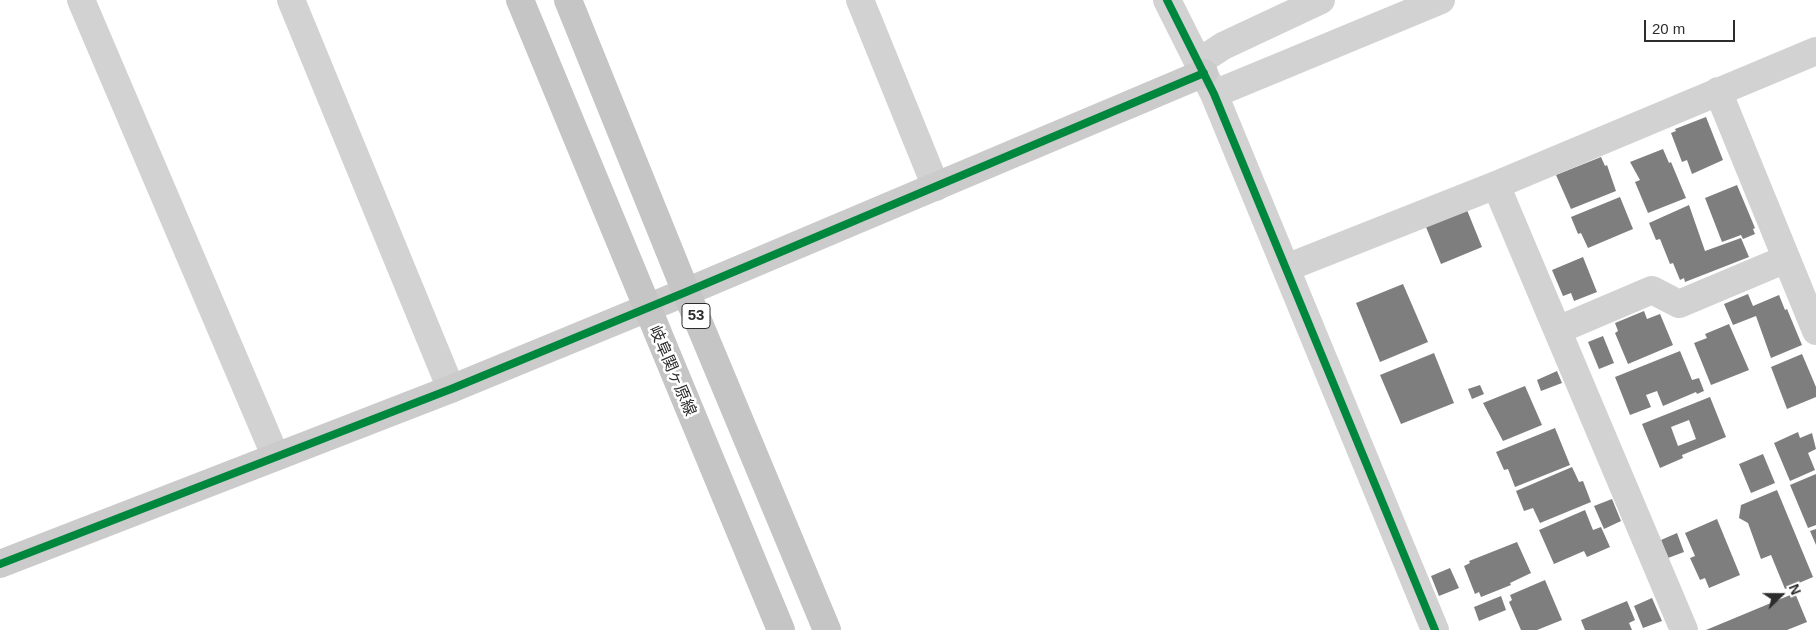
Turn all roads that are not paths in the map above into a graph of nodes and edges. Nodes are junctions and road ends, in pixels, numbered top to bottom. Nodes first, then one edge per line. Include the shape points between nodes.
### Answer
1 (81, 0) edge
2 (291, 0) edge
3 (520, 0) edge
4 (568, 0) edge
5 (860, 0) edge
6 (1167, 0) edge
7 (1321, 0) edge
8 (1441, 0) edge
9 (1816, 51) edge
10 (1206, 76) junction
11 (1718, 91) junction
12 (1496, 185) junction
13 (936, 187) junction
14 (1786, 259) junction
15 (1286, 268) junction
16 (686, 292) junction
17 (646, 309) junction
18 (1558, 330) junction
19 (1816, 331) edge
20 (452, 389) junction
21 (275, 456) junction
22 (0, 564) edge
23 (780, 630) edge
24 (828, 630) edge
25 (1434, 630) edge
26 (1684, 630) edge

1 - 21 street
2 - 20 street
3 - 17 main road, 岐阜関ヶ原線
4 - 16 main road, 53
5 - 13 street
6 - 10 street
7 - 10 street via 1223,46
8 - 10 street
9 - 11 street
10 - 13 street
10 - 15 street
11 - 12 street
11 - 14 street
12 - 15 street
12 - 18 street
13 - 16 street
14 - 18 street via 1679,304 1652,290
14 - 19 street
15 - 25 street
16 - 17 street
16 - 24 main road, 53
17 - 20 street
17 - 23 main road, 岐阜関ヶ原線
18 - 26 street
20 - 21 street
21 - 22 street

